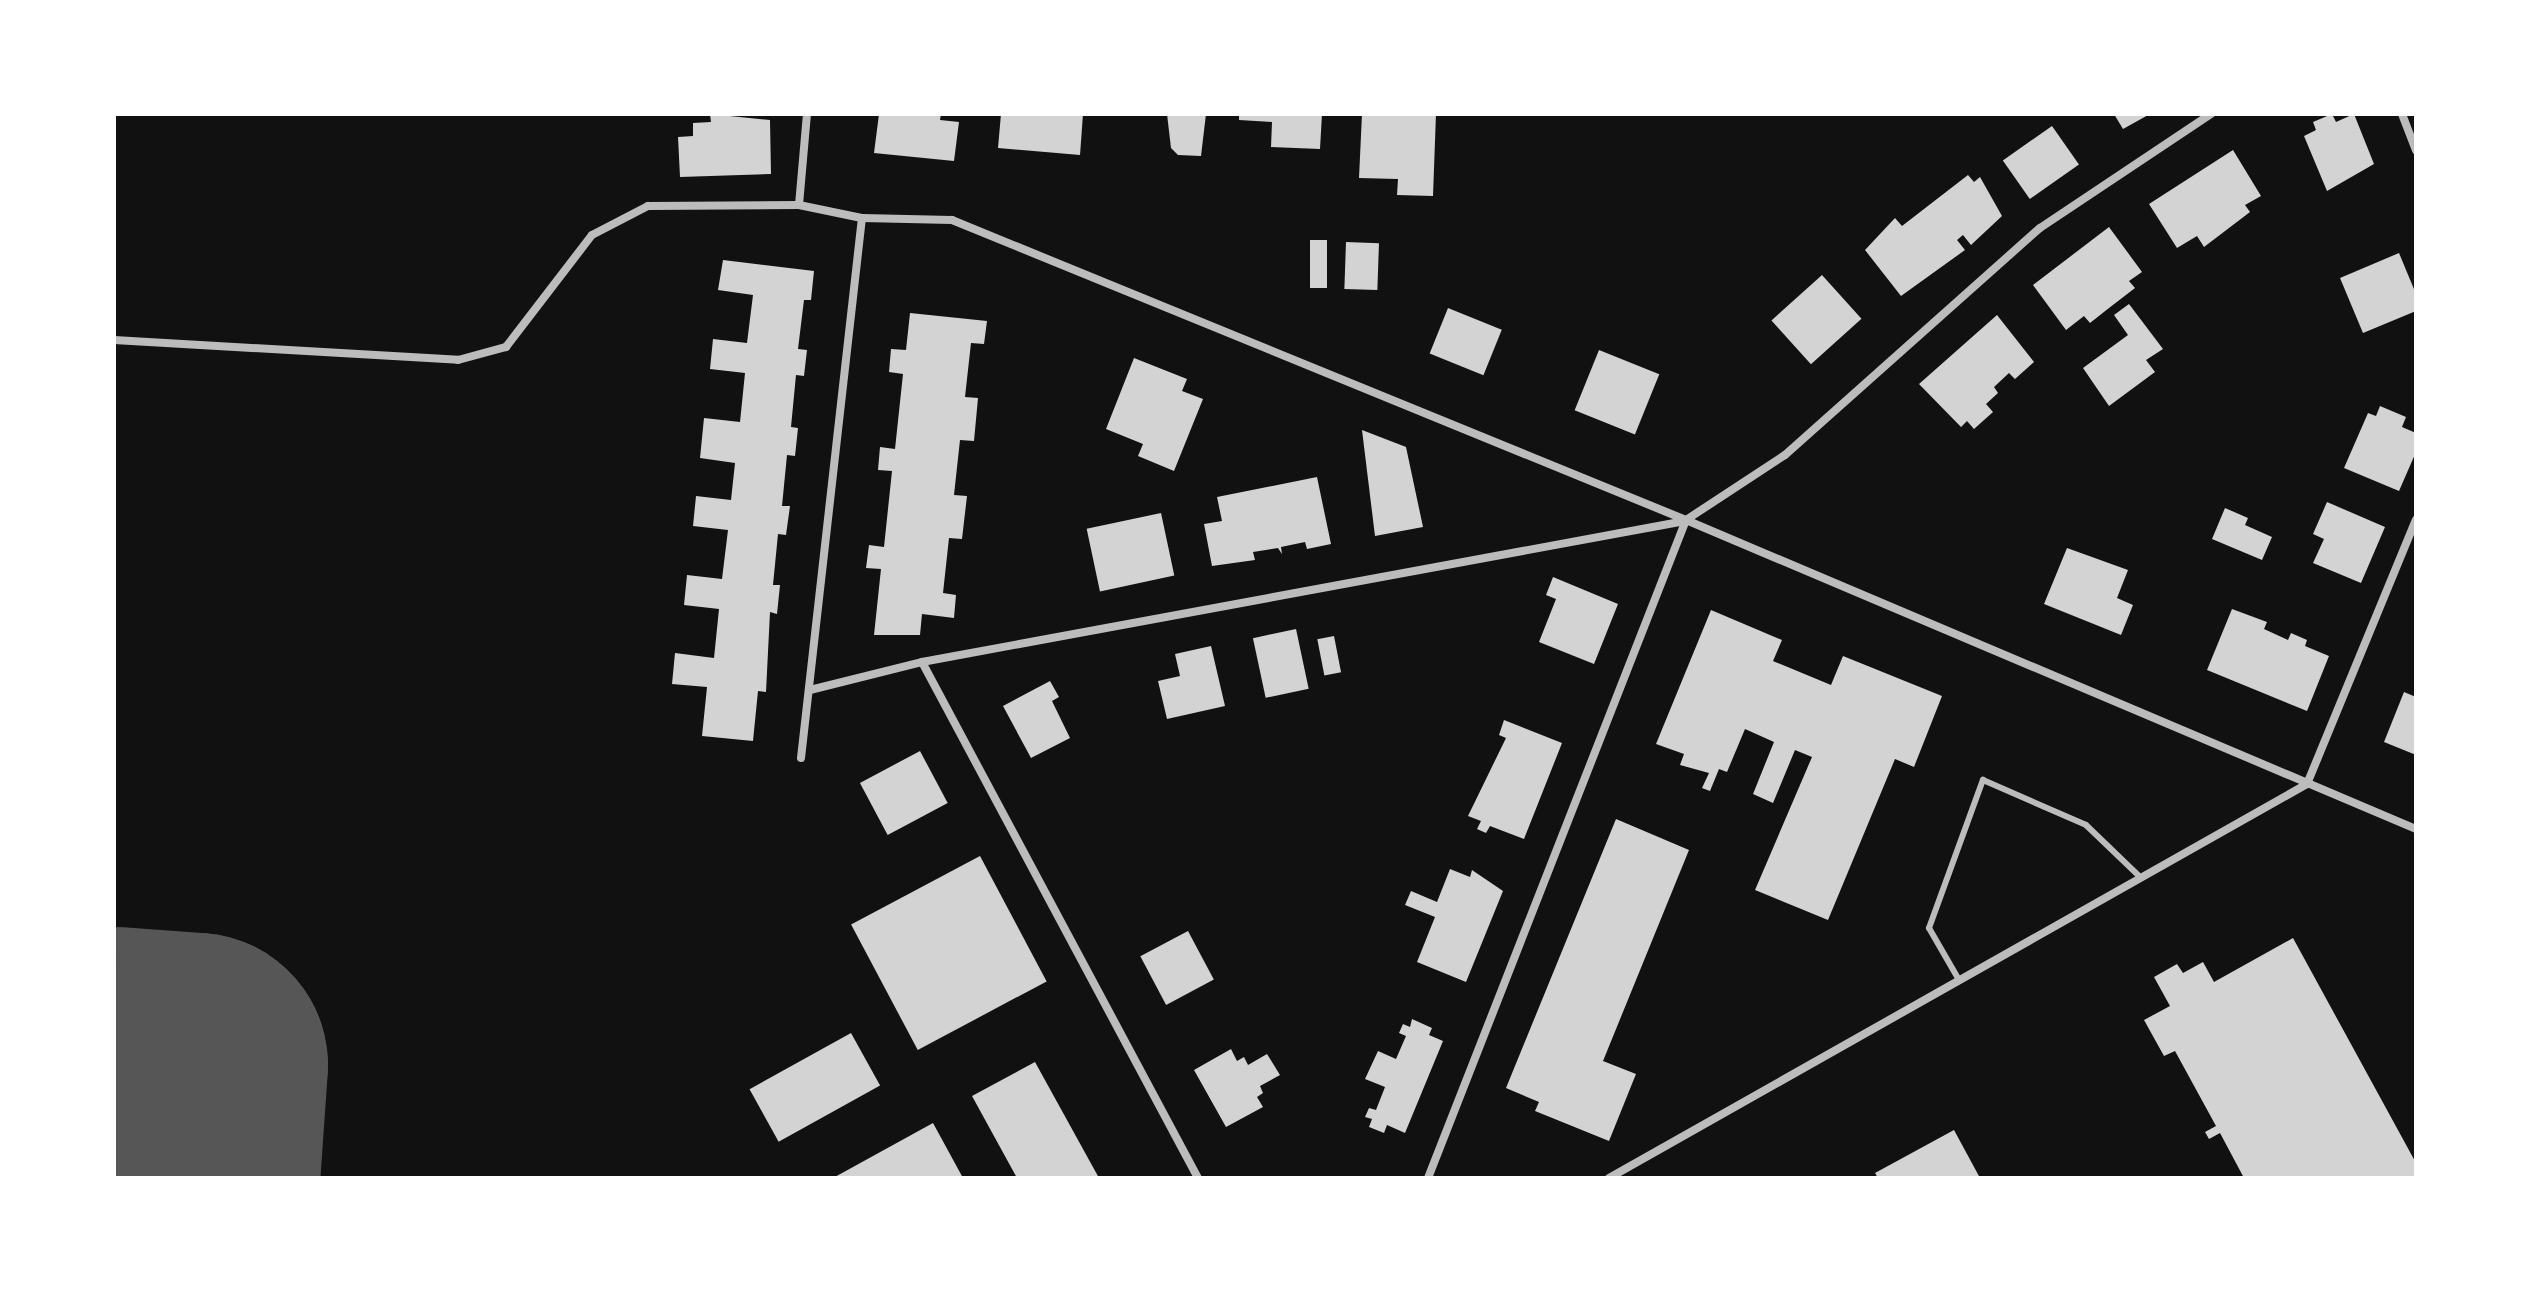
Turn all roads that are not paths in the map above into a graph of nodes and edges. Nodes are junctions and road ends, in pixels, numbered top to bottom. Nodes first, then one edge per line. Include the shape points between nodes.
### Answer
1 (807, 114) edge
2 (2211, 114) edge
3 (2402, 114) edge
4 (2416, 150) edge
5 (799, 205) junction
6 (862, 218) junction
7 (114, 340) edge
8 (1686, 520) junction
9 (2416, 520) edge
10 (922, 662) junction
11 (810, 690) junction
12 (801, 758) dead end
13 (2307, 784) junction
14 (2416, 829) edge
15 (2141, 878) junction
16 (1959, 980) junction
17 (1198, 1178) edge
18 (1428, 1178) edge
19 (1609, 1178) edge

1 - 5 street
2 - 8 street via 2040,228 1785,455
3 - 4 street
5 - 6 street
5 - 7 street via 648,206 592,235 506,347 458,360
6 - 8 street via 952,220
6 - 11 street
8 - 10 street
8 - 13 street
8 - 18 street
9 - 13 street
10 - 11 street
10 - 17 street
11 - 12 street
13 - 14 street
13 - 15 street
15 - 16 street
15 - 16 lane via 2086,825 1983,780 1929,928
16 - 19 street

